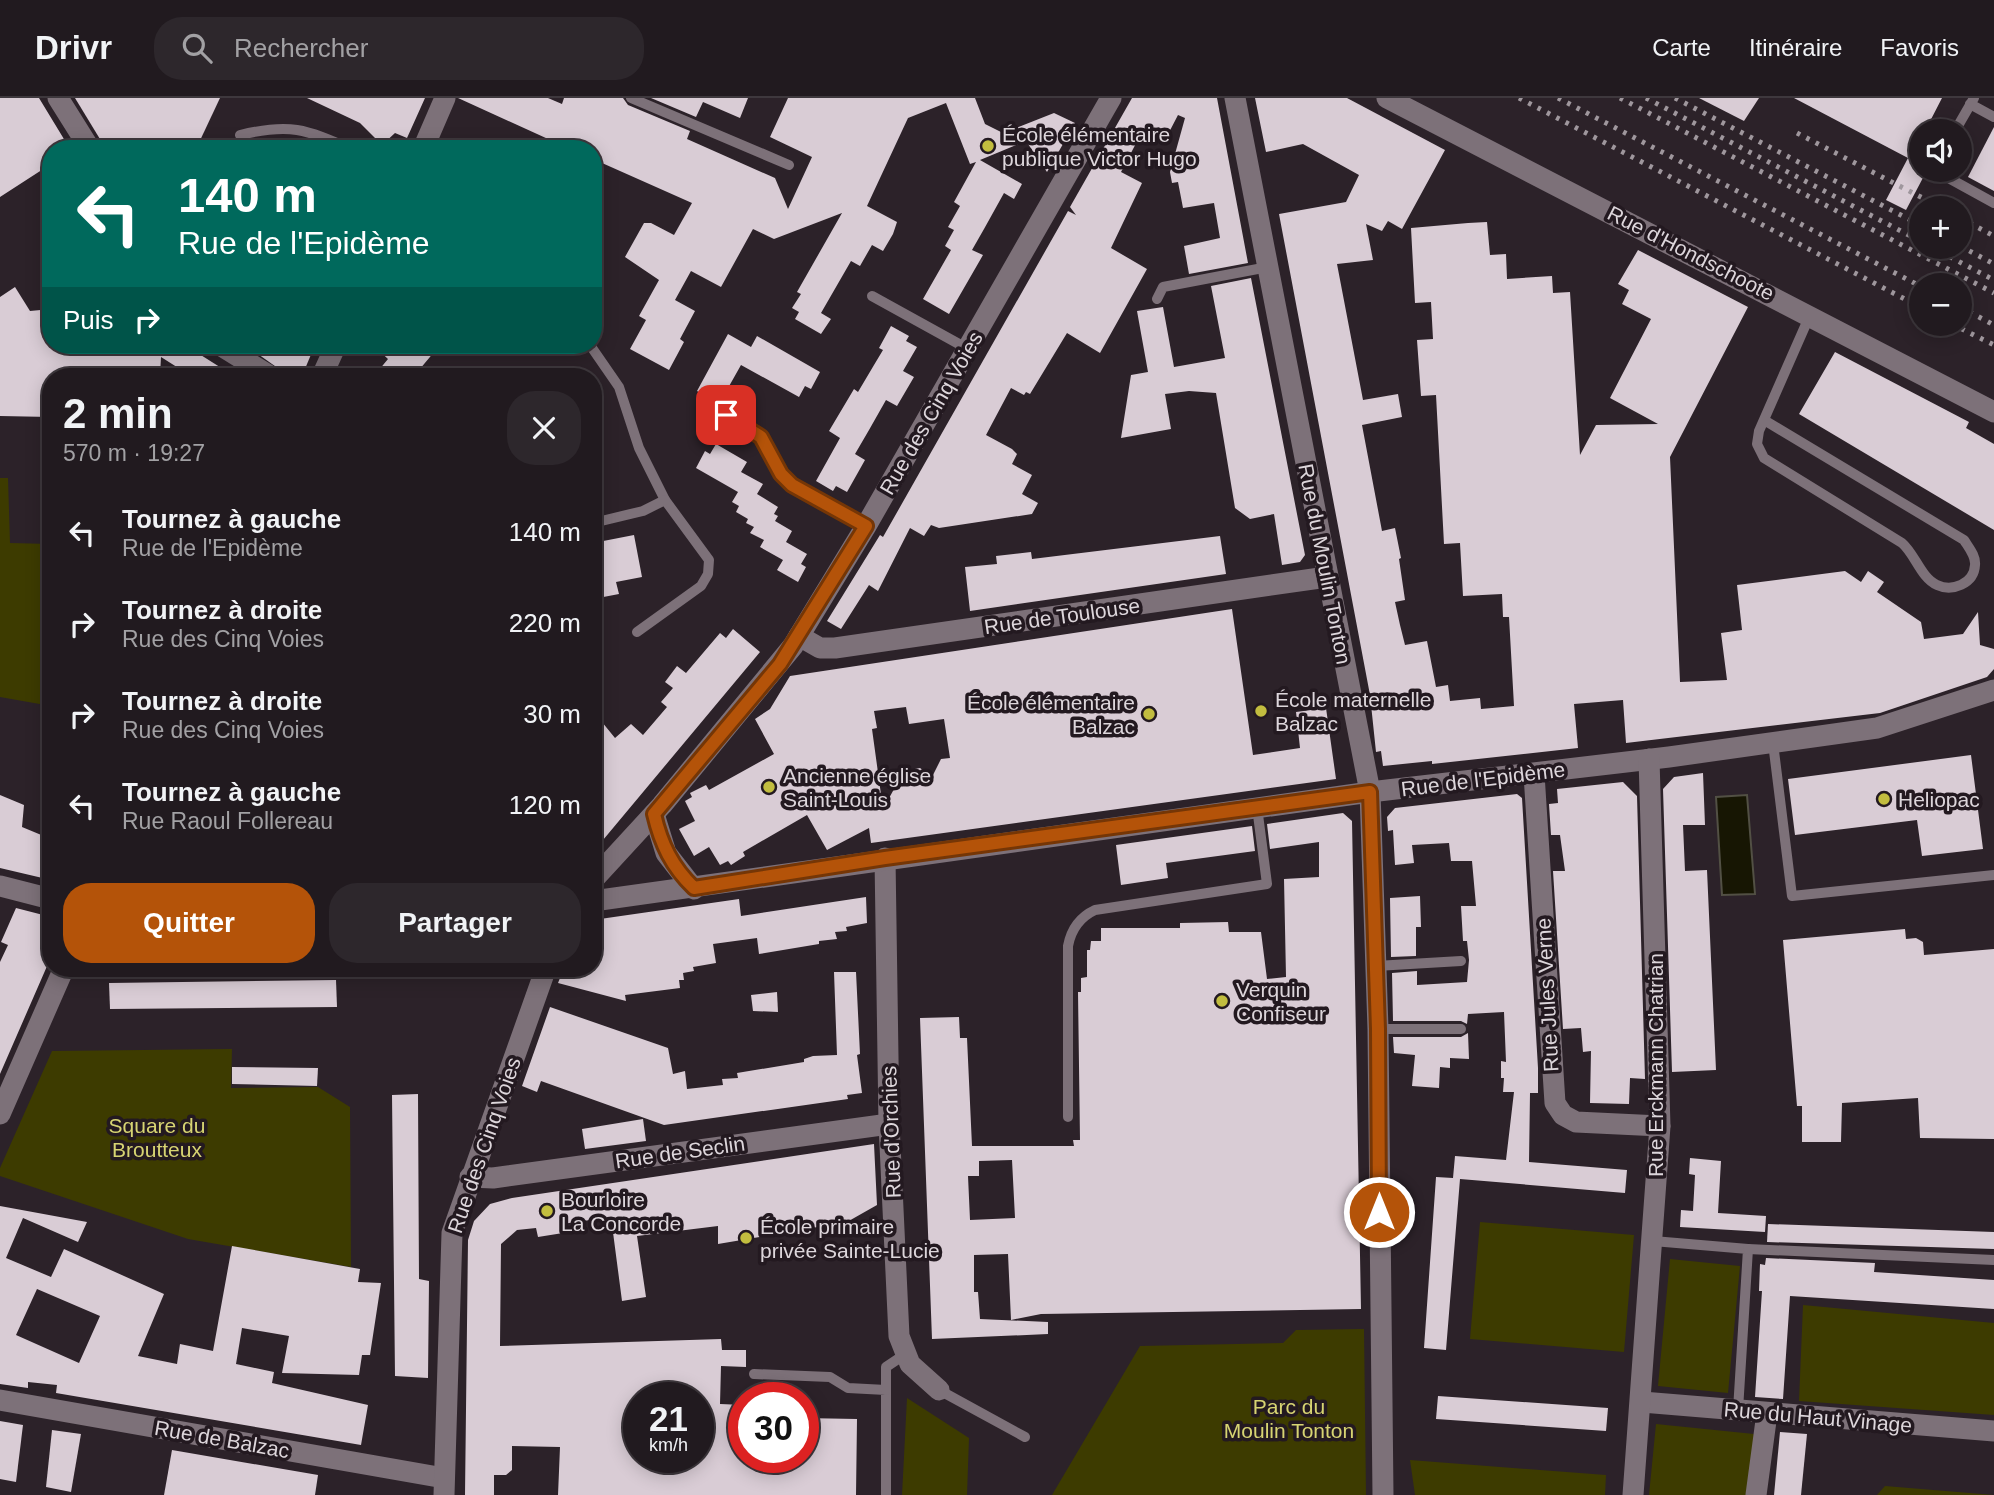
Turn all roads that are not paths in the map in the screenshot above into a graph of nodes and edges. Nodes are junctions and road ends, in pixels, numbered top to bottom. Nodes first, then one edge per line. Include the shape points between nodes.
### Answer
1 (58, 98) edge
2 (445, 98) edge
3 (631, 98) edge
4 (1111, 98) edge
5 (1235, 98) edge
6 (1387, 98) edge
7 (1972, 101) edge
8 (1994, 117) edge
9 (1962, 119) edge
10 (240, 135) dead end
11 (84, 140) edge
12 (327, 140) edge
13 (427, 140) edge
14 (789, 165) dead end
15 (1956, 182) edge
16 (1994, 203) edge
17 (1268, 267) junction
18 (872, 296) dead end
19 (1157, 299) dead end
20 (1810, 315) junction
21 (968, 349) junction
22 (235, 354) edge
23 (596, 354) edge
24 (257, 368) edge
25 (1994, 412) edge
26 (726, 415) dead end
27 (1764, 420) junction
28 (664, 500) junction
29 (602, 521) edge
30 (866, 526) junction
31 (1327, 577) junction
32 (637, 632) dead end
33 (799, 636) junction
34 (1994, 690) edge
35 (1773, 743) junction
36 (1649, 759) junction
37 (1534, 774) junction
38 (1370, 792) junction
39 (1257, 807) junction
40 (654, 814) junction
41 (885, 858) junction
42 (602, 870) edge
43 (1994, 875) edge
44 (0, 886) edge
45 (694, 888) junction
46 (42, 897) edge
47 (602, 900) edge
48 (1461, 961) dead end
49 (1376, 966) junction
50 (60, 977) edge
51 (543, 977) edge
52 (1378, 1029) junction
53 (1461, 1029) dead end
54 (0, 1114) edge
55 (1068, 1117) dead end
56 (889, 1124) junction
57 (1660, 1126) junction
58 (470, 1177) junction
59 (1653, 1241) junction
60 (1748, 1249) junction
61 (1994, 1260) edge
62 (904, 1355) junction
63 (754, 1374) dead end
64 (939, 1390) joint
65 (886, 1391) junction
66 (0, 1400) edge
67 (1642, 1402) junction
68 (1738, 1410) junction
69 (1767, 1413) junction
70 (1994, 1431) edge
71 (1025, 1437) dead end
72 (444, 1486) edge
73 (886, 1495) edge
74 (1383, 1495) edge
75 (1633, 1495) edge
76 (1756, 1495) edge

1 - 11 street
2 - 13 street
3 - 14 lane
4 - 21 street, Rue des Cinq Voies
5 - 17 street, Rue du Moulin Tonton
6 - 20 street, Rue d'Hondschoote
7 - 8 lane
7 - 9 lane
10 - 12 lane via 276,126
15 - 16 lane
17 - 19 lane via 1163,287
17 - 31 street, Rue du Moulin Tonton
18 - 21 lane
20 - 25 street, Rue d'Hondschoote
20 - 27 lane
21 - 30 street, Rue des Cinq Voies
22 - 24 street
23 - 28 lane via 619,387 639,448
26 - 30 lane via 761,437 792,485
27 - 27 lane via 1757,444 1769,463 1902,543 1937,585 1950,588 1972,576 1976,565 1964,540
28 - 29 lane
28 - 32 lane via 705,552 708,574 695,592
30 - 33 street, Rue des Cinq Voies
31 - 33 street, Rue de Toulouse via 835,648 820,648
31 - 38 street, Rue du Moulin Tonton
33 - 40 street, Rue des Cinq Voies
34 - 35 street, Rue de l'Epidème via 1896,724
35 - 36 street, Rue de l'Epidème
35 - 43 lane via 1791,895
36 - 37 street, Rue de l'Epidème
36 - 57 street, Rue Erckmann Chatrian
37 - 38 street, Rue de l'Epidème
37 - 57 street, Rue Jules Verne via 1555,1103 1563,1115 1576,1122
38 - 39 street, Rue de l'Epidème
38 - 49 street, Rue du Moulin Tonton
39 - 41 street, Rue de l'Epidème
39 - 55 lane via 1267,884 1096,910 1076,925 1069,946
40 - 42 street, Rue des Cinq Voies
40 - 45 street via 666,853
41 - 45 street, Rue de l'Epidème
41 - 56 street, Rue d'Orchies
44 - 46 street
45 - 47 street, Rue de l'Epidème
48 - 49 lane
49 - 52 street, Rue du Moulin Tonton
50 - 54 street
51 - 58 street, Rue des Cinq Voies
52 - 53 lane
52 - 74 street, Rue du Moulin Tonton
56 - 58 street, Rue de Seclin via 493,1178
56 - 62 street, Rue d'Orchies via 899,1336
57 - 59 street, Rue Erckmann Chatrian
58 - 72 street, Rue des Cinq Voies via 450,1241
59 - 60 lane
59 - 67 street, Rue Erckmann Chatrian
60 - 61 lane
60 - 68 lane
62 - 64 street
62 - 65 lane via 886,1367
63 - 65 lane via 830,1377 848,1388
64 - 71 lane
65 - 73 lane
66 - 72 street, Rue de Balzac
67 - 68 street, Rue du Haut Vinage
67 - 75 street, Rue Erckmann Chatrian
68 - 69 street, Rue du Haut Vinage
69 - 70 street, Rue du Haut Vinage
69 - 76 street

